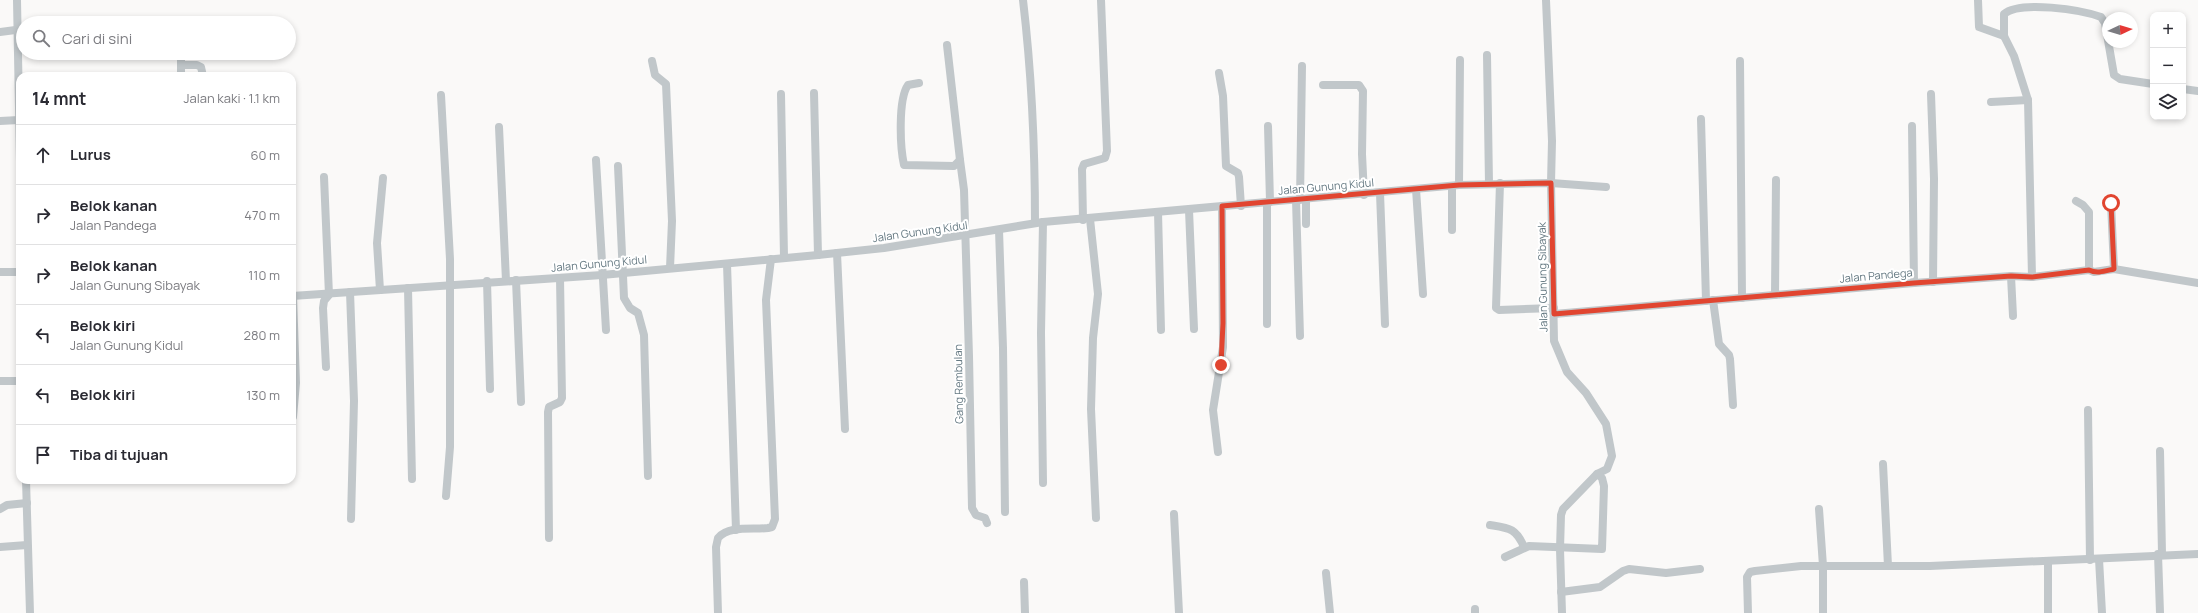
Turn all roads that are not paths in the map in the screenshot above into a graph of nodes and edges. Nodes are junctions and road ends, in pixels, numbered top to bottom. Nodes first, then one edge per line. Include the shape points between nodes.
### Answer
1 (17, 0) edge
2 (1024, 0) edge
3 (1101, 0) edge
4 (1546, 0) edge
5 (1978, 0) edge
6 (2067, 0) edge
7 (2067, 9) junction
8 (19, 16) edge
9 (16, 30) edge
10 (0, 32) edge
11 (2004, 36) junction
12 (947, 45) dead end
13 (1487, 55) dead end
14 (20, 60) edge
15 (1460, 60) dead end
16 (652, 61) dead end
17 (1740, 61) dead end
18 (1302, 66) dead end
19 (20, 72) edge
20 (181, 72) edge
21 (202, 72) edge
22 (1219, 73) dead end
23 (919, 83) dead end
24 (2150, 84) edge
25 (1323, 86) dead end
26 (2186, 89) edge
27 (2198, 91) edge
28 (814, 93) dead end
29 (781, 94) dead end
30 (1931, 94) dead end
31 (441, 95) dead end
32 (2028, 100) junction
33 (1990, 102) dead end
34 (1701, 119) dead end
35 (16, 120) edge
36 (0, 121) edge
37 (1268, 126) dead end
38 (1912, 126) dead end
39 (500, 127) dead end
40 (596, 160) dead end
41 (960, 160) junction
42 (618, 166) dead end
43 (324, 177) dead end
44 (383, 178) dead end
45 (1776, 180) dead end
46 (1500, 183) junction
47 (1551, 183) junction
48 (1488, 184) junction
49 (1456, 186) junction
50 (1606, 187) dead end
51 (1416, 189) junction
52 (1380, 193) junction
53 (1364, 194) junction
54 (1301, 200) junction
55 (2076, 201) dead end
56 (1269, 202) junction
57 (2111, 203) dead end
58 (1222, 206) junction
59 (1241, 206) junction
60 (1189, 210) junction
61 (1158, 212) junction
62 (1086, 220) junction
63 (1039, 223) junction
64 (1306, 224) dead end
65 (998, 230) junction
66 (1452, 230) dead end
67 (964, 236) junction
68 (837, 253) junction
69 (818, 255) junction
70 (784, 257) junction
71 (771, 260) junction
72 (727, 264) junction
73 (670, 268) junction
74 (2114, 269) junction
75 (2089, 270) junction
76 (0, 272) edge
77 (16, 272) edge
78 (621, 273) junction
79 (602, 275) junction
80 (2011, 276) junction
81 (2032, 277) junction
82 (560, 278) junction
83 (506, 280) junction
84 (516, 280) junction
85 (487, 281) junction
86 (1933, 282) junction
87 (1914, 283) junction
88 (2198, 283) edge
89 (450, 285) junction
90 (408, 288) junction
91 (380, 290) junction
92 (350, 292) junction
93 (329, 294) junction
94 (1422, 294) dead end
95 (1775, 295) junction
96 (296, 296) edge
97 (1742, 298) junction
98 (1709, 300) junction
99 (1554, 311) junction
100 (2013, 316) dead end
101 (1267, 324) dead end
102 (1385, 324) dead end
103 (1194, 329) dead end
104 (606, 330) dead end
105 (1161, 330) dead end
106 (1300, 336) dead end
107 (326, 367) dead end
108 (0, 381) edge
109 (16, 381) edge
110 (490, 390) dead end
111 (521, 402) dead end
112 (1733, 405) dead end
113 (2088, 410) dead end
114 (845, 429) dead end
115 (2160, 451) dead end
116 (1218, 452) dead end
117 (1883, 464) dead end
118 (1597, 474) junction
119 (648, 476) dead end
120 (412, 479) dead end
121 (1043, 483) dead end
122 (26, 484) edge
123 (446, 496) dead end
124 (26, 503) junction
125 (0, 509) edge
126 (1818, 509) dead end
127 (1005, 512) dead end
128 (1174, 514) dead end
129 (1096, 518) dead end
130 (351, 519) dead end
131 (987, 523) dead end
132 (1490, 525) dead end
133 (736, 530) junction
134 (549, 538) dead end
135 (27, 545) junction
136 (0, 547) edge
137 (1524, 547) junction
138 (1560, 549) junction
139 (2160, 554) junction
140 (2198, 554) edge
141 (1506, 556) dead end
142 (2099, 559) junction
143 (2090, 560) junction
144 (2048, 562) junction
145 (1822, 566) junction
146 (1888, 566) junction
147 (1700, 569) dead end
148 (1326, 572) dead end
149 (1024, 582) dead end
150 (1561, 592) junction
151 (30, 613) edge
152 (718, 613) edge
153 (1024, 613) edge
154 (1179, 613) edge
155 (1330, 613) edge
156 (1562, 613) edge
157 (1748, 613) edge
158 (1823, 613) edge
159 (2048, 613) edge
160 (2102, 613) edge
161 (2160, 613) edge

1 - 8 street
2 - 63 street via 1032,79
3 - 62 street via 1107,151 1105,158 1084,164 1082,169
4 - 47 street, Jalan Gunung Sibayak via 1552,141
5 - 11 street via 1979,27
6 - 7 street
7 - 11 street via 2038,7 2010,10 2004,14
7 - 24 street via 2094,14 2104,19 2114,75 2120,79
9 - 10 street
11 - 32 street via 2014,56
12 - 41 street, Gang Rembulan
13 - 48 street
14 - 19 street
15 - 49 street
16 - 73 street via 656,75 666,84 672,221
17 - 97 street
18 - 54 street
20 - 21 street via 181,62 197,65 201,67
22 - 59 street via 1226,166 1240,177
23 - 41 street via 908,85 904,90 904,165 954,166
25 - 53 street via 1359,86 1363,91
26 - 27 street
28 - 69 street
29 - 70 street
30 - 86 street via 1934,179
31 - 89 street
32 - 33 street
32 - 81 street
34 - 98 street
35 - 36 street
37 - 56 street
38 - 87 street
39 - 83 street
40 - 79 street
41 - 67 street, Gang Rembulan via 964,190
42 - 78 street
43 - 93 street
44 - 91 street via 377,243
45 - 95 street
46 - 47 street, Jalan Gunung Kidul
46 - 48 street, Jalan Gunung Kidul
46 - 99 street, Jalan Pandega via 1496,308
47 - 50 street, Jalan Gunung Kidul
47 - 99 street, Jalan Gunung Sibayak
48 - 49 street, Jalan Gunung Kidul
49 - 51 street, Jalan Gunung Kidul
49 - 66 street
51 - 52 street, Jalan Gunung Kidul
51 - 94 street
52 - 53 street, Jalan Gunung Kidul
52 - 102 street
53 - 54 street, Jalan Gunung Kidul
54 - 56 street, Jalan Gunung Kidul
54 - 64 street
54 - 106 street
55 - 75 street via 2089,212
56 - 59 street, Jalan Gunung Kidul
56 - 101 street
57 - 74 street
58 - 59 street, Jalan Gunung Kidul
58 - 60 street, Jalan Gunung Kidul
58 - 116 street via 1223,347 1214,410
60 - 61 street, Jalan Gunung Kidul
60 - 103 street
61 - 62 street, Jalan Gunung Kidul
61 - 105 street
62 - 63 street, Jalan Gunung Kidul
62 - 129 street via 1098,294 1093,338 1091,409
63 - 65 street, Jalan Gunung Kidul
63 - 121 street
65 - 67 street, Jalan Gunung Kidul
65 - 127 street via 1003,348
67 - 68 street, Jalan Gunung Kidul
67 - 131 street, Gang Rembulan via 972,508 976,515 985,518
68 - 69 street, Jalan Gunung Kidul
68 - 114 street
69 - 70 street, Jalan Gunung Kidul
70 - 71 street, Jalan Gunung Kidul
71 - 72 street, Jalan Gunung Kidul
71 - 133 street via 766,300 775,519 768,528
72 - 73 street, Jalan Gunung Kidul
72 - 133 street
73 - 78 street, Jalan Gunung Kidul
74 - 75 street, Jalan Pandega via 2094,272
74 - 88 street, Jalan Pandega
75 - 81 street, Jalan Pandega
76 - 77 street
78 - 79 street, Jalan Gunung Kidul
78 - 119 street via 624,298 630,308 638,313 644,335
79 - 82 street, Jalan Gunung Kidul
79 - 104 street
80 - 81 street, Jalan Pandega
80 - 86 street, Jalan Pandega
80 - 100 street
82 - 84 street, Jalan Gunung Kidul
82 - 134 street via 562,398 549,408 548,412
83 - 84 street, Jalan Gunung Kidul
83 - 85 street, Jalan Gunung Kidul
84 - 111 street
85 - 89 street, Jalan Gunung Kidul
85 - 110 street
86 - 87 street, Jalan Pandega
87 - 95 street, Jalan Pandega
89 - 90 street, Jalan Gunung Kidul
89 - 123 street via 450,447
90 - 91 street, Jalan Gunung Kidul
90 - 120 street
91 - 92 street, Jalan Gunung Kidul
92 - 93 street, Jalan Gunung Kidul
92 - 130 street via 354,400
93 - 96 street, Jalan Gunung Kidul
93 - 107 street via 323,308
95 - 97 street, Jalan Pandega
97 - 98 street, Jalan Pandega
98 - 99 street, Jalan Pandega
98 - 112 street via 1719,344 1730,359
99 - 118 street, Jalan Gunung Sibayak via 1554,341 1567,372 1586,393 1606,424 1612,456 1606,469
108 - 109 street
113 - 143 street
115 - 139 street
117 - 146 street
118 - 138 street, Jalan Gunung Sibayak via 1563,510
118 - 138 street via 1602,478 1604,486 1603,547 1599,550
122 - 124 street
124 - 125 street via 7,505
124 - 135 street
126 - 145 street
128 - 154 street
132 - 137 street via 1515,531
133 - 152 street via 725,532 716,542
135 - 136 street
135 - 151 street
137 - 138 street
137 - 141 street
138 - 150 street, Jalan Gunung Sibayak
139 - 140 street
139 - 142 street
139 - 161 street
142 - 143 street
142 - 160 street
143 - 144 street
144 - 146 street
144 - 159 street
145 - 146 street
145 - 157 street via 1750,572 1747,577
145 - 158 street
147 - 150 street via 1666,573 1629,569 1600,587
148 - 155 street
149 - 153 street
150 - 156 street, Jalan Gunung Sibayak

